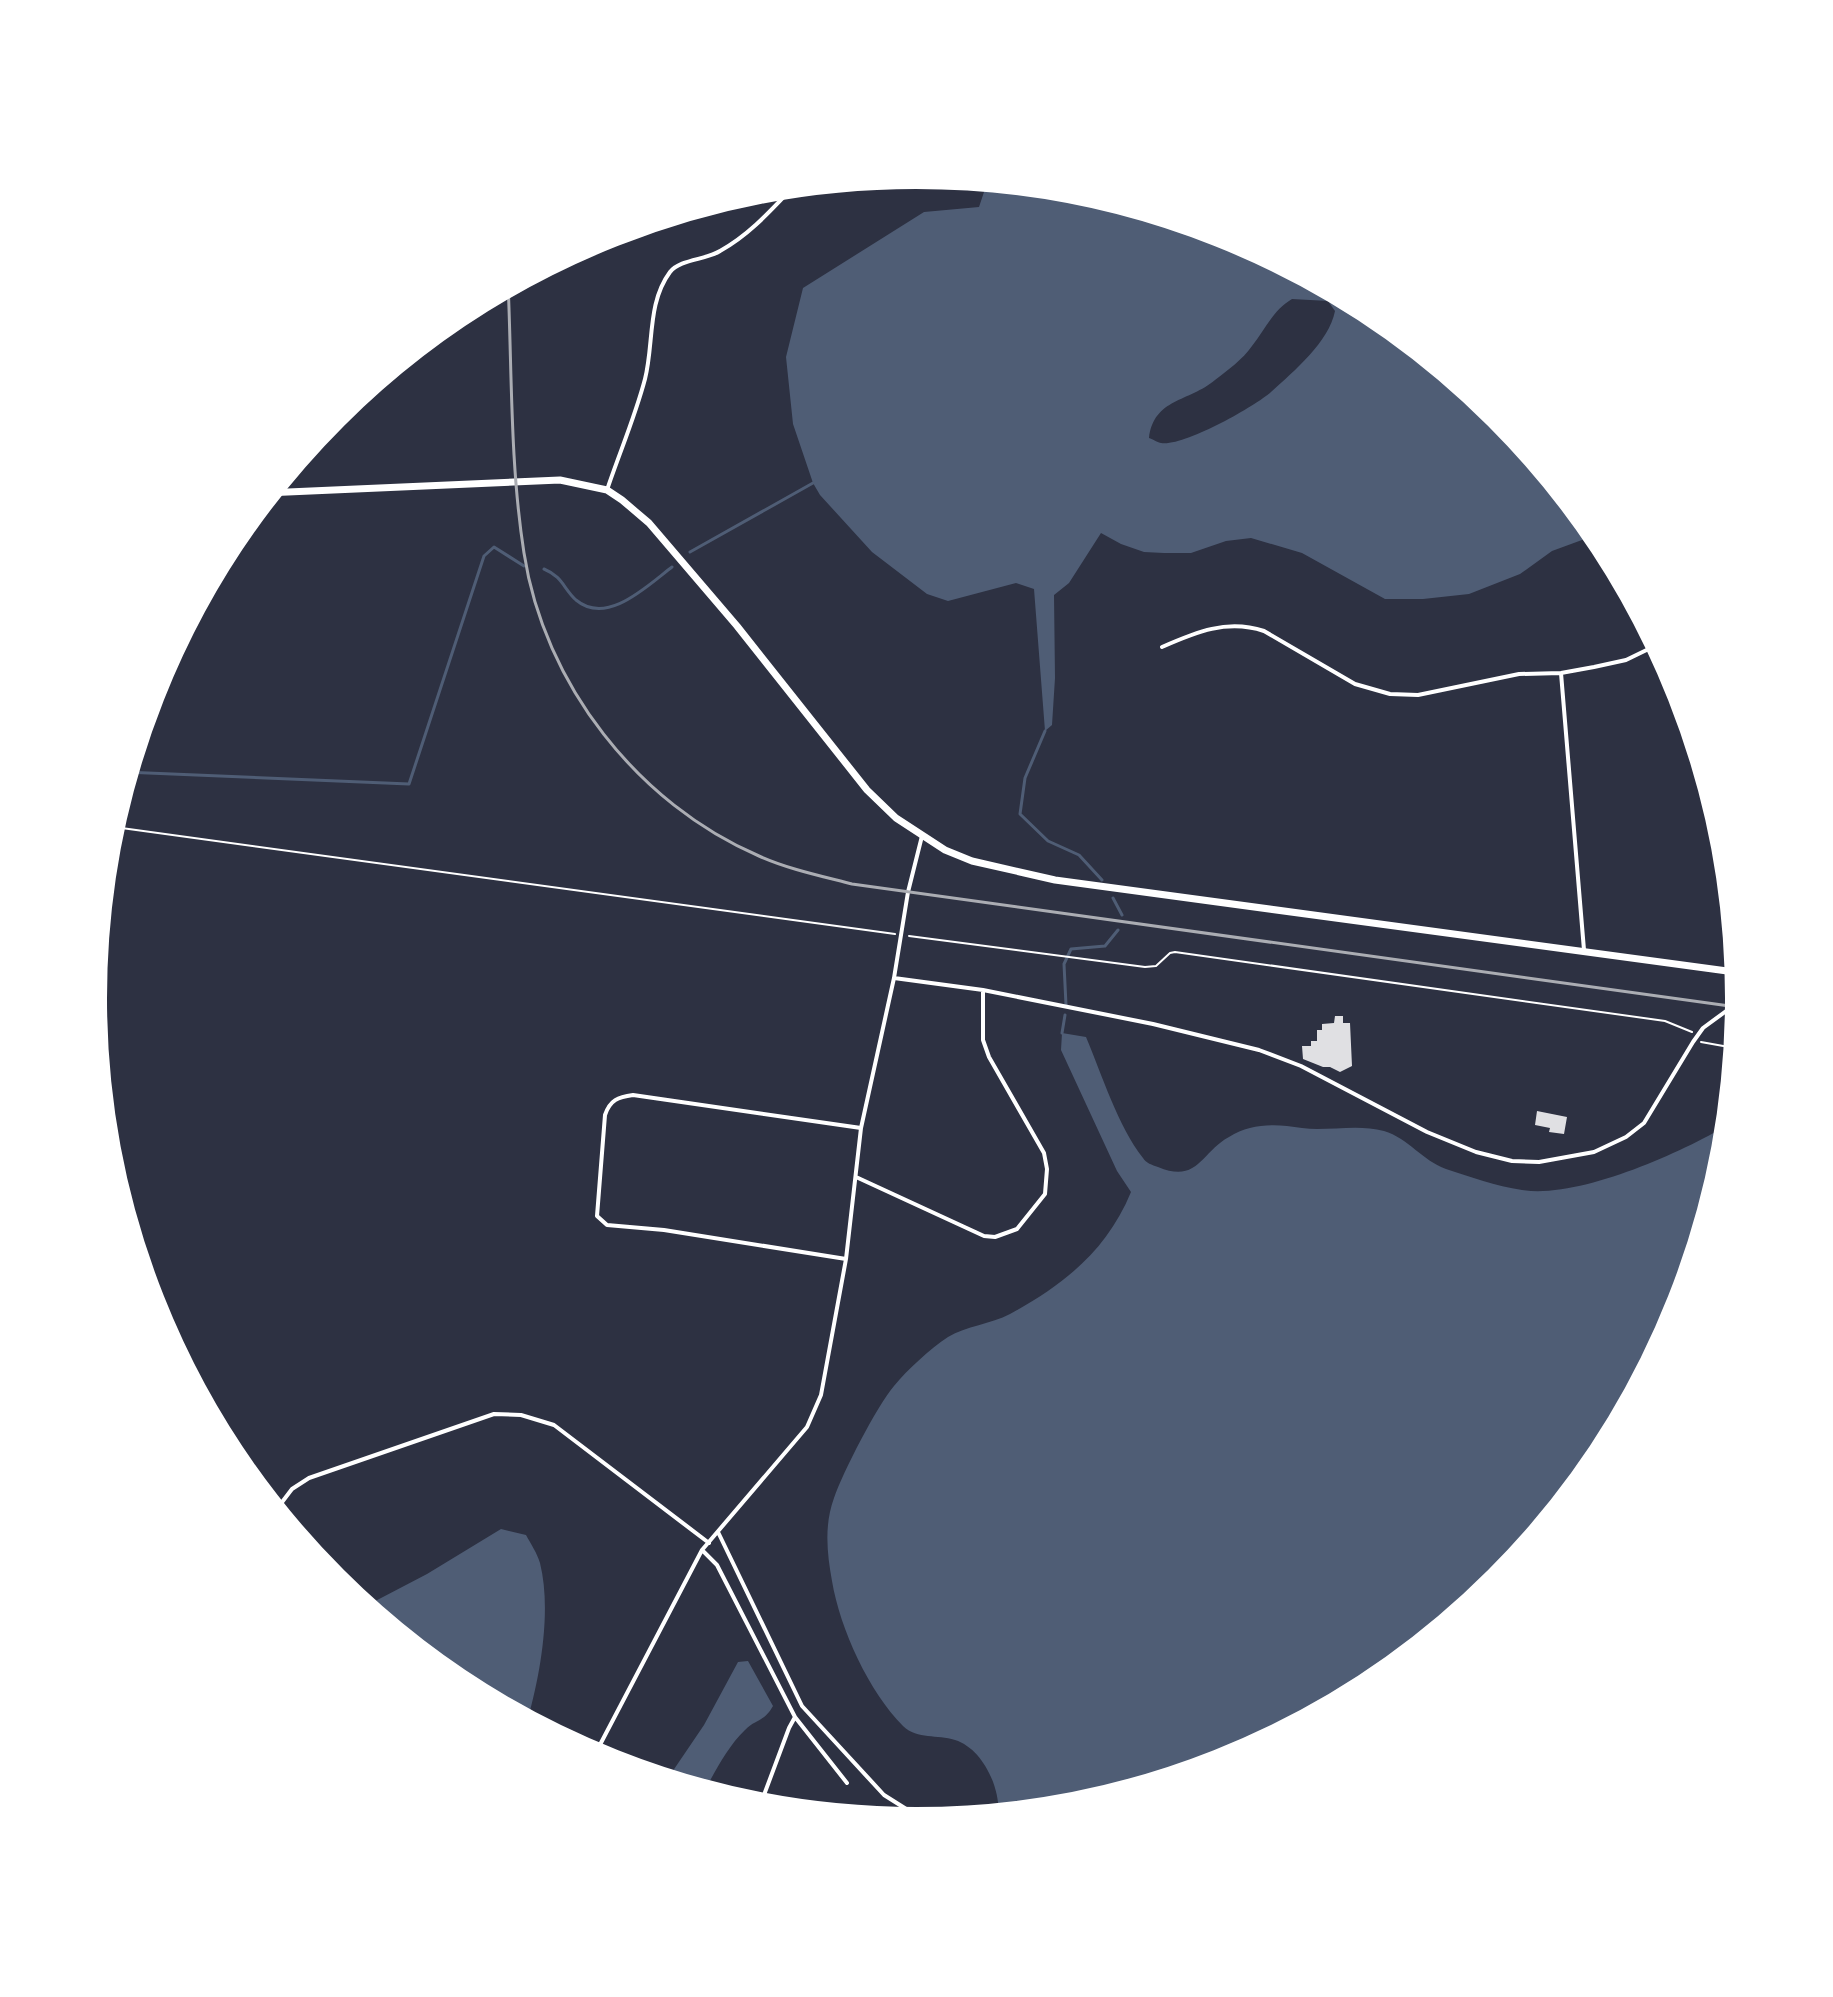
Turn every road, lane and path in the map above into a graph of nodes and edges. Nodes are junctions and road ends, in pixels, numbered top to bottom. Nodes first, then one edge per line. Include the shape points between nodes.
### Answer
1 (785, 195) edge
2 (607, 490) junction
3 (279, 492) edge
4 (1162, 647) dead end
5 (1651, 648) edge
6 (1561, 673) junction
7 (121, 828) edge
8 (922, 836) junction
9 (901, 935) junction
10 (1584, 952) junction
11 (1730, 971) edge
12 (894, 978) junction
13 (983, 990) junction
14 (1731, 1008) edge
15 (1697, 1038) junction
16 (1729, 1048) edge
17 (861, 1128) junction
18 (856, 1177) junction
19 (846, 1259) junction
20 (279, 1506) edge
21 (718, 1532) junction
22 (709, 1543) junction
23 (702, 1550) junction
24 (795, 1717) junction
25 (598, 1748) edge
26 (847, 1783) dead end
27 (763, 1798) edge
28 (913, 1813) edge

1 - 2 street via 731,245 670,271 656,300 646,378
2 - 3 main road via 560,480
2 - 8 main road via 649,523 867,790
4 - 6 street via 1208,629 1249,626 1355,684 1390,694 1418,695 1519,674
5 - 6 street via 1626,660
6 - 10 street
7 - 9 path
8 - 9 street
8 - 10 main road via 972,861 1043,878
9 - 12 street
9 - 15 path via 1156,966 1175,952 1665,1021 1685,1027
10 - 11 main road
12 - 13 street
12 - 17 street
13 - 15 street via 1259,1050 1301,1066 1427,1132 1512,1161 1565,1159 1626,1137 1644,1123
13 - 18 street via 983,1040 1044,1153 1045,1194 1017,1229 995,1237
14 - 15 street
15 - 16 path
17 - 18 street
17 - 19 street via 633,1095 616,1098 605,1115 597,1216 607,1225
18 - 19 street
19 - 21 street via 824,1383 807,1427
20 - 22 street via 309,1478 507,1414 554,1425
21 - 22 street
21 - 28 street via 802,1706 884,1795
22 - 23 street
23 - 24 street via 717,1565
23 - 25 street
24 - 26 street
24 - 27 street

